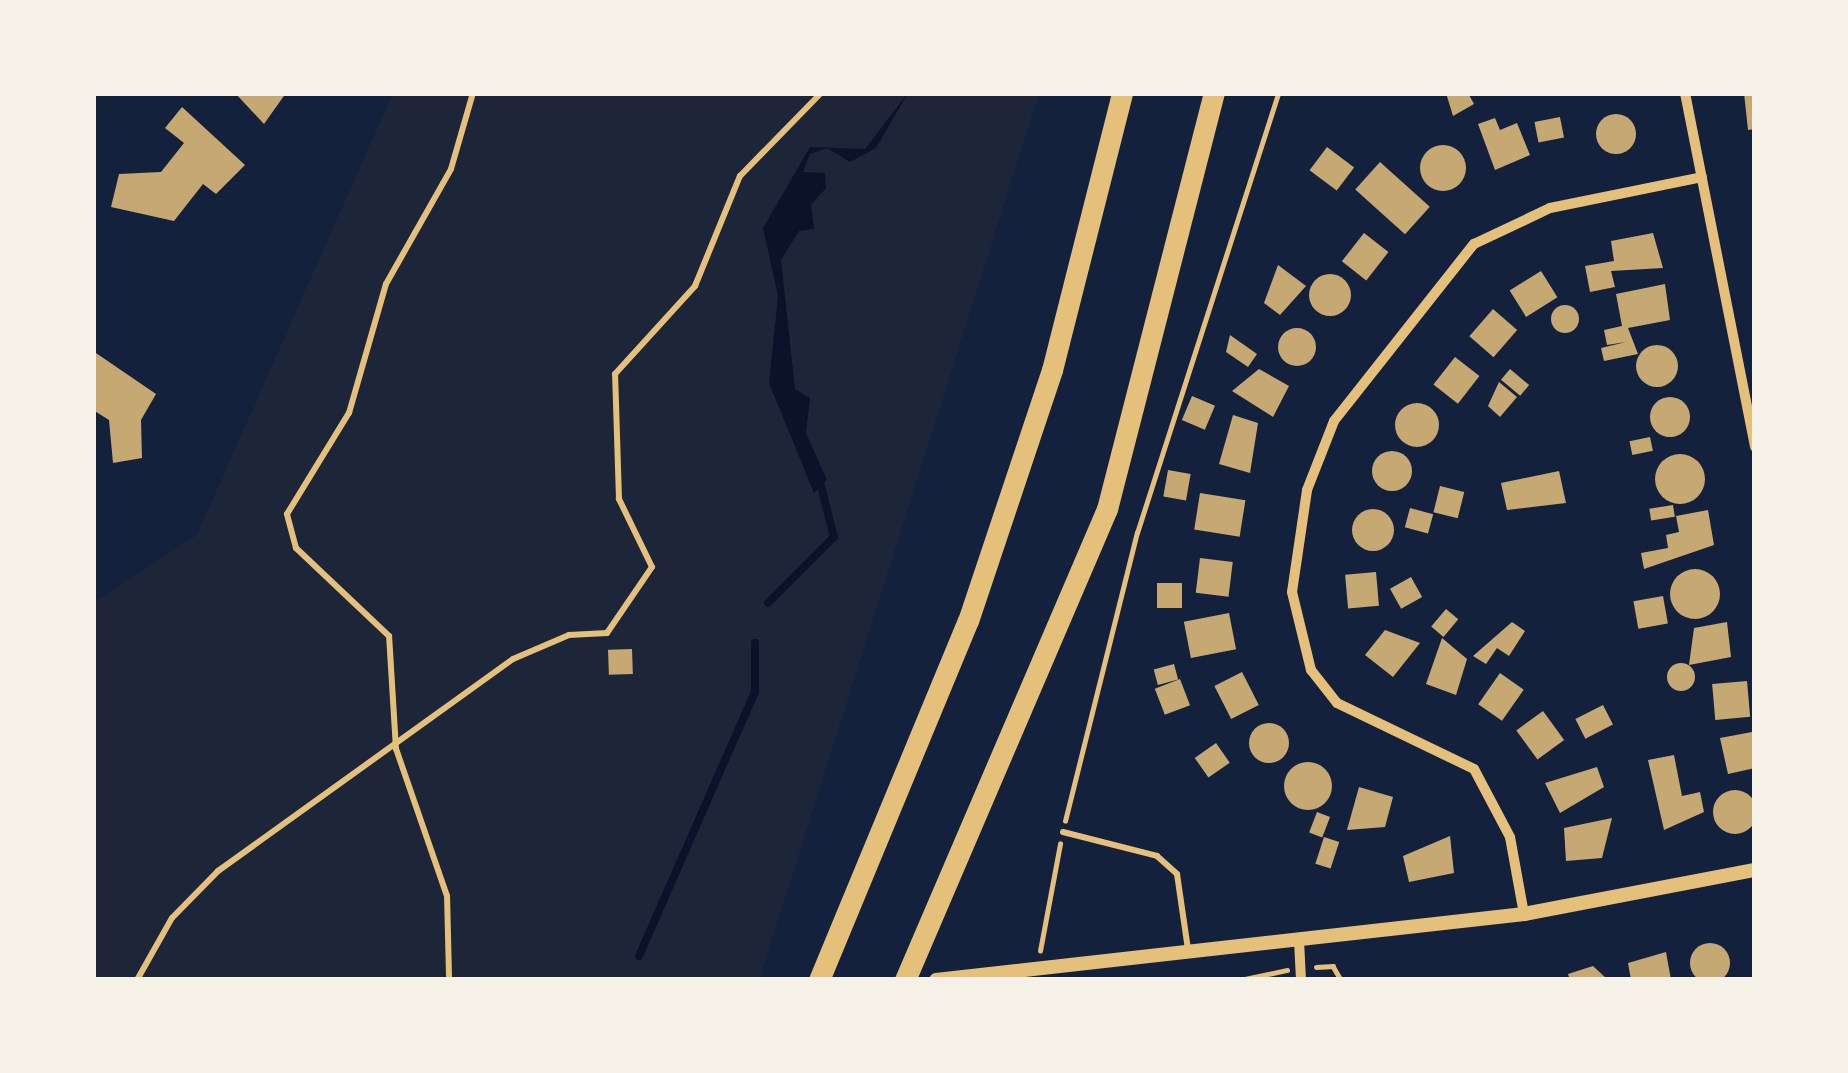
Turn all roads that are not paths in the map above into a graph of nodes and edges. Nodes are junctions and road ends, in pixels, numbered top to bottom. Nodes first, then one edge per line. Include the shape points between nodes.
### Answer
1 (473, 93) edge
2 (821, 93) edge
3 (1122, 93) edge
4 (1214, 93) edge
5 (1684, 93) edge
6 (1702, 177) junction
7 (1755, 447) edge
8 (396, 749) junction
9 (1063, 832) road end
10 (1755, 870) edge
11 (1524, 914) junction
12 (1299, 941) junction
13 (1189, 952) junction
14 (449, 976) dead end
15 (137, 980) edge
16 (819, 980) edge
17 (905, 980) edge
18 (935, 980) edge
19 (1301, 980) edge

1 - 8 lane via 452,169 386,284 349,413 287,514 296,548 388,636
2 - 8 lane via 740,176 695,286 615,374 620,500 652,567 608,633 522,654
3 - 16 highway via 1052,370 982,579
4 - 17 highway via 1107,509
5 - 6 street
6 - 7 street
6 - 11 street via 1550,208 1474,244 1334,421 1307,490 1292,592 1311,670 1337,703 1474,770 1510,837
8 - 14 lane via 447,896
8 - 15 lane via 199,889
9 - 13 lane via 1157,856 1177,874
10 - 11 street
11 - 12 street
12 - 13 street
12 - 19 street
13 - 18 street

